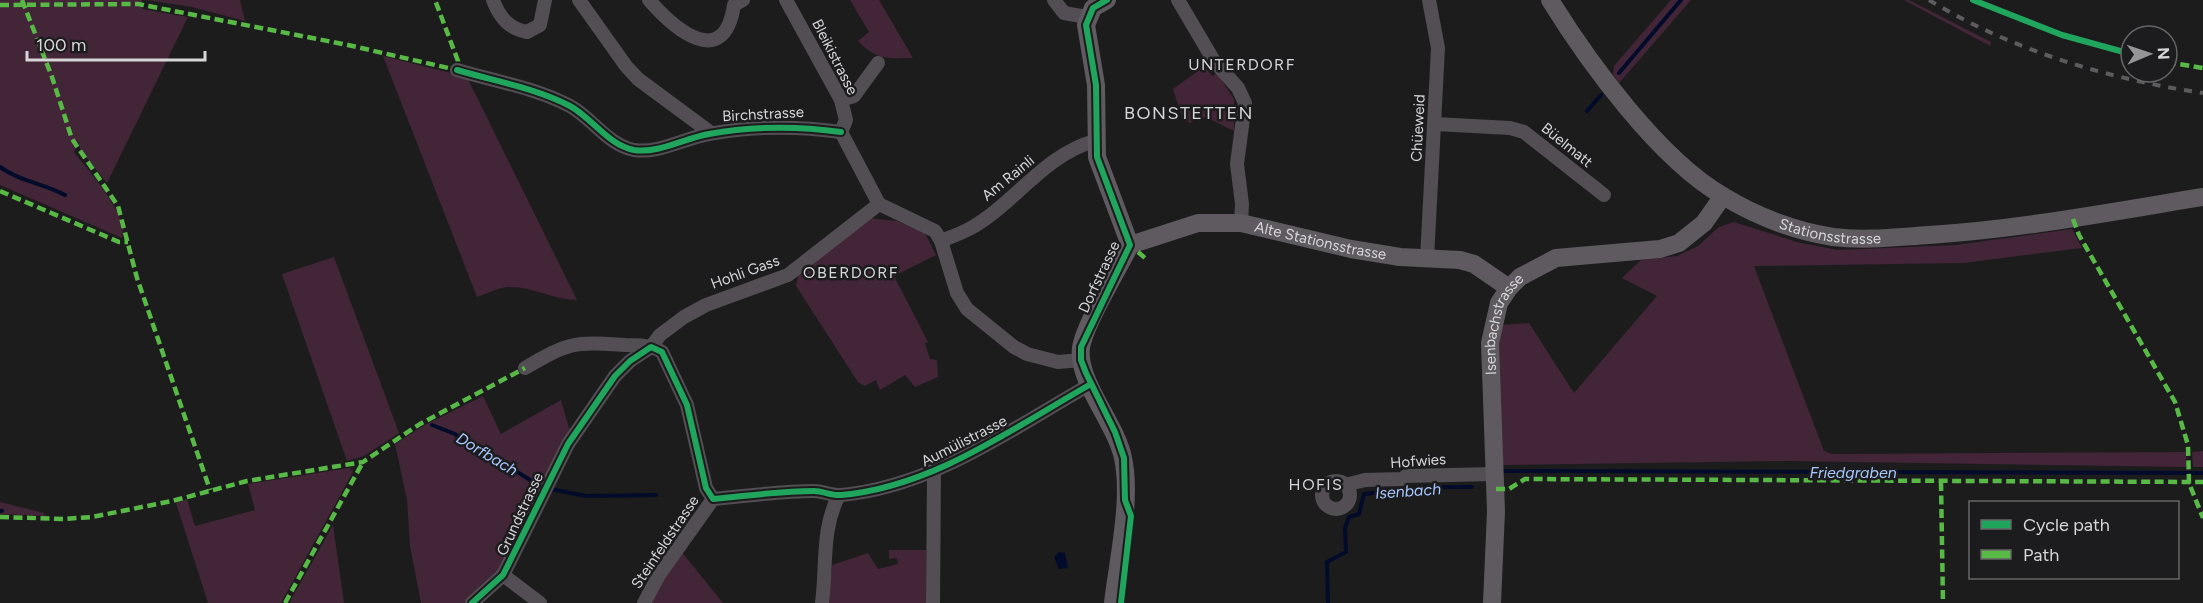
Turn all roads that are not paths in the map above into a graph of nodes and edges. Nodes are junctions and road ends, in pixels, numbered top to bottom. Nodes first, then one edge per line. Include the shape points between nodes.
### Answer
1 (493, 0) edge
2 (545, 0) edge
3 (579, 0) edge
4 (649, 0) edge
5 (786, 0) edge
6 (1054, 0) edge
7 (1107, 0) edge
8 (1178, 0) edge
9 (1429, 0) edge
10 (1550, 0) edge
11 (733, 2) edge
12 (1087, 17) junction
13 (878, 63) dead end
14 (457, 70) dead end
15 (841, 100) junction
16 (1435, 124) junction
17 (841, 132) junction
18 (711, 133) junction
19 (1095, 141) junction
20 (1604, 195) dead end
21 (1723, 196) junction
22 (2203, 197) edge
23 (879, 204) junction
24 (1241, 223) junction
25 (941, 241) junction
26 (1130, 245) junction
27 (1427, 259) junction
28 (1509, 288) junction
29 (651, 347) junction
30 (1082, 360) junction
31 (525, 368) dead end
32 (1091, 384) junction
33 (934, 471) junction
34 (1494, 474) junction
35 (1346, 485) dead end
36 (839, 495) junction
37 (713, 499) junction
38 (503, 575) junction
39 (472, 603) edge
40 (540, 603) edge
41 (644, 603) edge
42 (822, 603) edge
43 (933, 603) edge
44 (1113, 603) edge
45 (1492, 603) edge

1 - 2 street via 505,22 527,32 540,25
3 - 18 street via 638,79
4 - 11 street via 698,41 711,41 725,34 732,21
5 - 15 street, Bleikistrasse
6 - 12 street via 1064,13
7 - 12 main road
8 - 24 street via 1214,61 1238,88 1245,103 1237,164
9 - 16 street, Chüeweid via 1438,48
10 - 21 main road, Stationsstrasse via 1572,35 1653,136 1682,165
12 - 19 main road, Dorfstrasse via 1098,111
13 - 15 street via 854,96
14 - 18 street, Birchstrasse via 559,101 627,148 647,150
15 - 17 street, Bleikistrasse via 846,120
16 - 20 street, Büelmatt via 1524,132
16 - 27 street, Chüeweid
17 - 18 street, Birchstrasse via 796,127
17 - 23 street
19 - 25 street, Am Rainli via 1061,156 971,228
19 - 26 main road, Dorfstrasse via 1105,182
21 - 22 main road, Stationsstrasse via 1791,226 1833,237 1859,238 1989,231
21 - 28 main road, Isenbachstrasse via 1704,223 1679,243 1660,249 1556,258 1536,267
23 - 25 street via 935,231
23 - 29 street, Hohli Gass via 788,275 706,305 660,335
24 - 26 main road, Alte Stationsstrasse via 1198,223
24 - 27 main road, Alte Stationsstrasse via 1351,249
25 - 30 street via 949,272 967,309 1027,354 1058,362
26 - 30 main road, Dorfstrasse via 1085,334
27 - 28 main road, Alte Stationsstrasse via 1474,264
28 - 34 main road, Isenbachstrasse via 1494,318 1490,343
29 - 31 street via 576,343
29 - 37 street via 662,352 687,405 706,488
29 - 38 street, Grundstrasse via 615,376 568,444
30 - 32 main road, Dorfstrasse
32 - 33 street, Aumülistrasse
32 - 44 main road, Dorfstrasse via 1115,432 1124,461 1125,500
33 - 36 street, Aumülistrasse via 902,483
33 - 43 street
34 - 35 street, Hofwies via 1406,476
34 - 45 main road, Isenbachstrasse
36 - 37 street, Aumülistrasse via 816,491
36 - 42 street via 829,514 825,535
37 - 41 street, Steinfeldstrasse
38 - 39 street, Grundstrasse
38 - 40 street

